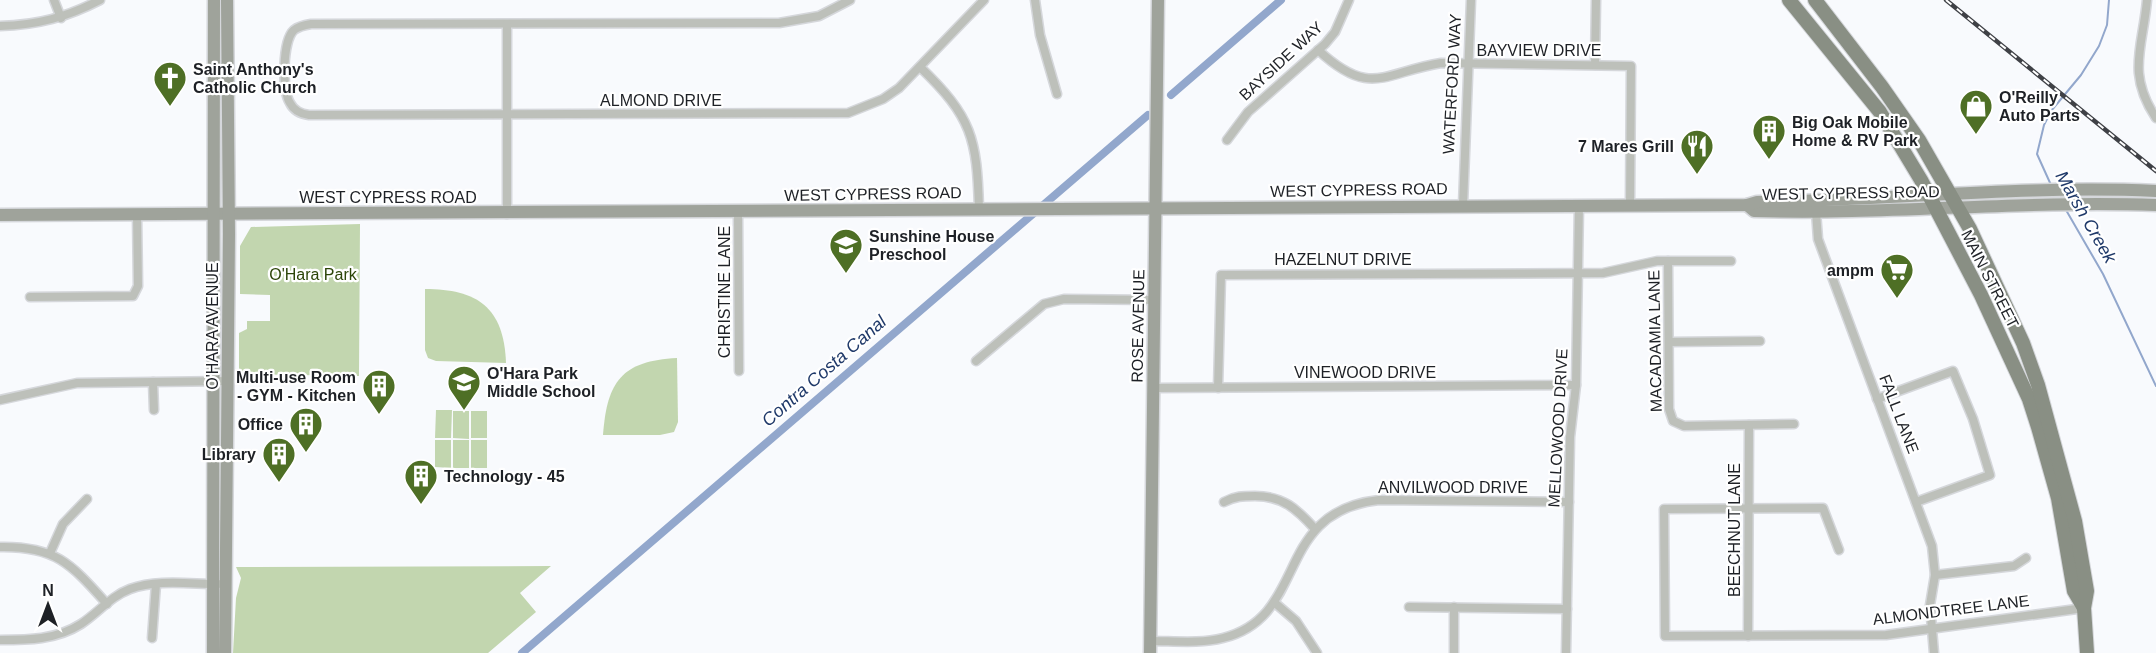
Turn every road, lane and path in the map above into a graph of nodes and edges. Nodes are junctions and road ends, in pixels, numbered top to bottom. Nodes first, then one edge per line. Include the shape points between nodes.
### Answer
1 (54, 0) edge
2 (100, 0) edge
3 (214, 0) edge
4 (227, 0) edge
5 (850, 0) edge
6 (984, 0) edge
7 (1035, 0) edge
8 (1158, 0) edge
9 (1349, 0) edge
10 (1471, 0) edge
11 (1596, 0) edge
12 (1789, 0) edge
13 (1815, 0) edge
14 (2147, 0) edge
15 (61, 18) junction
16 (507, 24) junction
17 (0, 26) edge
18 (1318, 50) junction
19 (1470, 64) junction
20 (1595, 65) junction
21 (920, 67) junction
22 (1057, 94) dead end
23 (507, 115) junction
24 (2156, 118) edge
25 (1227, 140) dead end
26 (2156, 190) edge
27 (1951, 195) junction
28 (1929, 196) junction
29 (1579, 204) junction
30 (1463, 205) junction
31 (1630, 205) junction
32 (1747, 205) junction
33 (2156, 205) edge
34 (1156, 208) junction
35 (1958, 208) junction
36 (979, 209) junction
37 (1936, 209) junction
38 (738, 212) junction
39 (1816, 212) junction
40 (137, 213) junction
41 (214, 213) junction
42 (229, 213) junction
43 (507, 214) junction
44 (0, 215) edge
45 (1668, 261) junction
46 (1731, 261) dead end
47 (1578, 273) junction
48 (30, 297) dead end
49 (1155, 300) junction
50 (1760, 341) dead end
51 (1669, 342) junction
52 (976, 361) dead end
53 (740, 371) dead end
54 (153, 381) junction
55 (212, 381) junction
56 (228, 381) junction
57 (1576, 385) junction
58 (1154, 388) junction
59 (1218, 388) junction
60 (228, 399) junction
61 (1877, 399) junction
62 (0, 400) edge
63 (212, 405) junction
64 (154, 410) dead end
65 (1794, 424) dead end
66 (1749, 425) junction
67 (87, 499) dead end
68 (1224, 502) dead end
69 (1569, 502) junction
70 (1916, 502) junction
71 (1749, 508) junction
72 (1316, 529) junction
73 (0, 547) edge
74 (1839, 550) dead end
75 (50, 553) junction
76 (2026, 558) dead end
77 (1935, 575) junction
78 (156, 584) junction
79 (211, 584) junction
80 (227, 585) junction
81 (1275, 603) junction
82 (107, 604) junction
83 (1409, 607) dead end
84 (1454, 607) junction
85 (2084, 608) junction
86 (1567, 609) junction
87 (1933, 630) junction
88 (1748, 636) junction
89 (152, 638) dead end
90 (0, 640) edge
91 (1150, 647) edge
92 (213, 653) edge
93 (225, 653) edge
94 (1317, 653) edge
95 (1454, 653) edge
96 (1566, 653) edge
97 (1934, 653) edge
98 (2087, 653) edge

1 - 15 street
2 - 15 street
3 - 41 street, O'HARA AVENUE
4 - 42 street, O'HARA AVENUE
5 - 16 street via 819,16 779,23
6 - 21 street, ALMOND DRIVE
7 - 22 street via 1040,35
8 - 34 street, ROSE AVENUE
9 - 18 street, BAYSIDE WAY via 1335,32
10 - 19 street, WATERFORD WAY
11 - 20 street
12 - 28 main road, MAIN STREET via 1880,112
13 - 27 main road, MAIN STREET via 1919,140
14 - 24 street via 2137,63 2139,83
15 - 17 street
16 - 23 street
16 - 23 street, ALMOND DRIVE via 311,24 294,30 285,48 285,93 295,110 309,115
18 - 19 street, BAYVIEW DRIVE via 1336,66 1364,78 1395,77 1442,63
18 - 25 street, BAYSIDE WAY via 1248,112
19 - 20 street, BAYVIEW DRIVE
19 - 30 street, WATERFORD WAY
20 - 31 street, BAYVIEW DRIVE via 1632,67
21 - 23 street, ALMOND DRIVE via 883,99 866,108 830,115
21 - 36 street via 954,102 971,135 978,165
23 - 43 street
26 - 27 street, WEST CYPRESS ROAD
27 - 28 street, WEST CYPRESS ROAD
27 - 35 main road, MAIN STREET
28 - 32 street, WEST CYPRESS ROAD
28 - 37 main road, MAIN STREET
29 - 30 street, WEST CYPRESS ROAD
29 - 31 street, WEST CYPRESS ROAD
29 - 47 street, MELLOWOOD DRIVE
30 - 34 street, WEST CYPRESS ROAD
31 - 32 street, WEST CYPRESS ROAD
32 - 39 street, WEST CYPRESS ROAD via 1754,211
33 - 35 street, WEST CYPRESS ROAD via 2074,202
34 - 36 street, WEST CYPRESS ROAD
34 - 49 street, ROSE AVENUE
35 - 37 street, WEST CYPRESS ROAD
35 - 85 main road, MAIN STREET via 1987,262 2038,384 2075,520 2087,591
36 - 38 street, WEST CYPRESS ROAD
37 - 39 street, WEST CYPRESS ROAD
37 - 85 main road, MAIN STREET via 2029,399 2058,498 2074,591
38 - 43 street, WEST CYPRESS ROAD
38 - 53 street, CHRISTINE LANE
39 - 61 street, FALL LANE via 1818,239
40 - 41 street, WEST CYPRESS ROAD
40 - 44 street, WEST CYPRESS ROAD
40 - 48 street via 138,286 134,296
41 - 42 street, WEST CYPRESS ROAD
41 - 55 street, O'HARA AVENUE
42 - 43 street, WEST CYPRESS ROAD
42 - 56 street, O'HARA AVENUE
45 - 46 street
45 - 47 street via 1642,262 1603,273
45 - 51 street, MACADAMIA LANE
47 - 57 street, MELLOWOOD DRIVE
47 - 59 street, HAZELNUT DRIVE via 1221,275
49 - 52 street via 1064,299 1044,304
49 - 58 street, ROSE AVENUE
50 - 51 street
51 - 66 street, MACADAMIA LANE via 1669,409 1673,421 1684,426
54 - 55 street
54 - 62 street via 77,383
54 - 64 street
55 - 56 street
55 - 63 street, O'HARA AVENUE
56 - 60 street, O'HARA AVENUE
57 - 59 street, VINEWOOD DRIVE
57 - 69 street, MELLOWOOD DRIVE
58 - 59 street, VINEWOOD DRIVE
58 - 91 street, ROSE AVENUE
60 - 63 street
60 - 80 street, O'HARA AVENUE
61 - 70 street, FALL LANE
61 - 70 street via 1953,371 1973,419 1990,475
63 - 79 street, O'HARA AVENUE
65 - 66 street
66 - 71 street, BEECHNUT LANE
67 - 75 street via 63,524
68 - 72 street via 1235,496 1271,496 1290,504
69 - 72 street, ANVILWOOD DRIVE via 1379,500 1348,506
69 - 86 street, MELLOWOOD DRIVE
70 - 77 street, FALL LANE via 1932,546
71 - 74 street via 1823,508
71 - 88 street, BEECHNUT LANE
71 - 88 street, ALMONDTREE LANE via 1664,509 1665,636
72 - 81 street, ANVILWOOD DRIVE via 1300,550
73 - 75 street
75 - 82 street via 73,567
76 - 77 street via 2014,566
77 - 87 street, FALL LANE via 1931,593
78 - 79 street
78 - 82 street via 129,589
78 - 89 street
79 - 80 street
79 - 92 street, O'HARA AVENUE
80 - 93 street, O'HARA AVENUE
81 - 91 street, ANVILWOOD DRIVE via 1248,628 1225,638
81 - 94 street via 1296,621
82 - 90 street via 63,633 47,638
83 - 84 street
84 - 86 street
84 - 95 street
85 - 87 street, ALMONDTREE LANE
85 - 98 main road, MAIN STREET
86 - 96 street, MELLOWOOD DRIVE
87 - 88 street, ALMONDTREE LANE via 1886,635
87 - 97 street, FALL LANE

